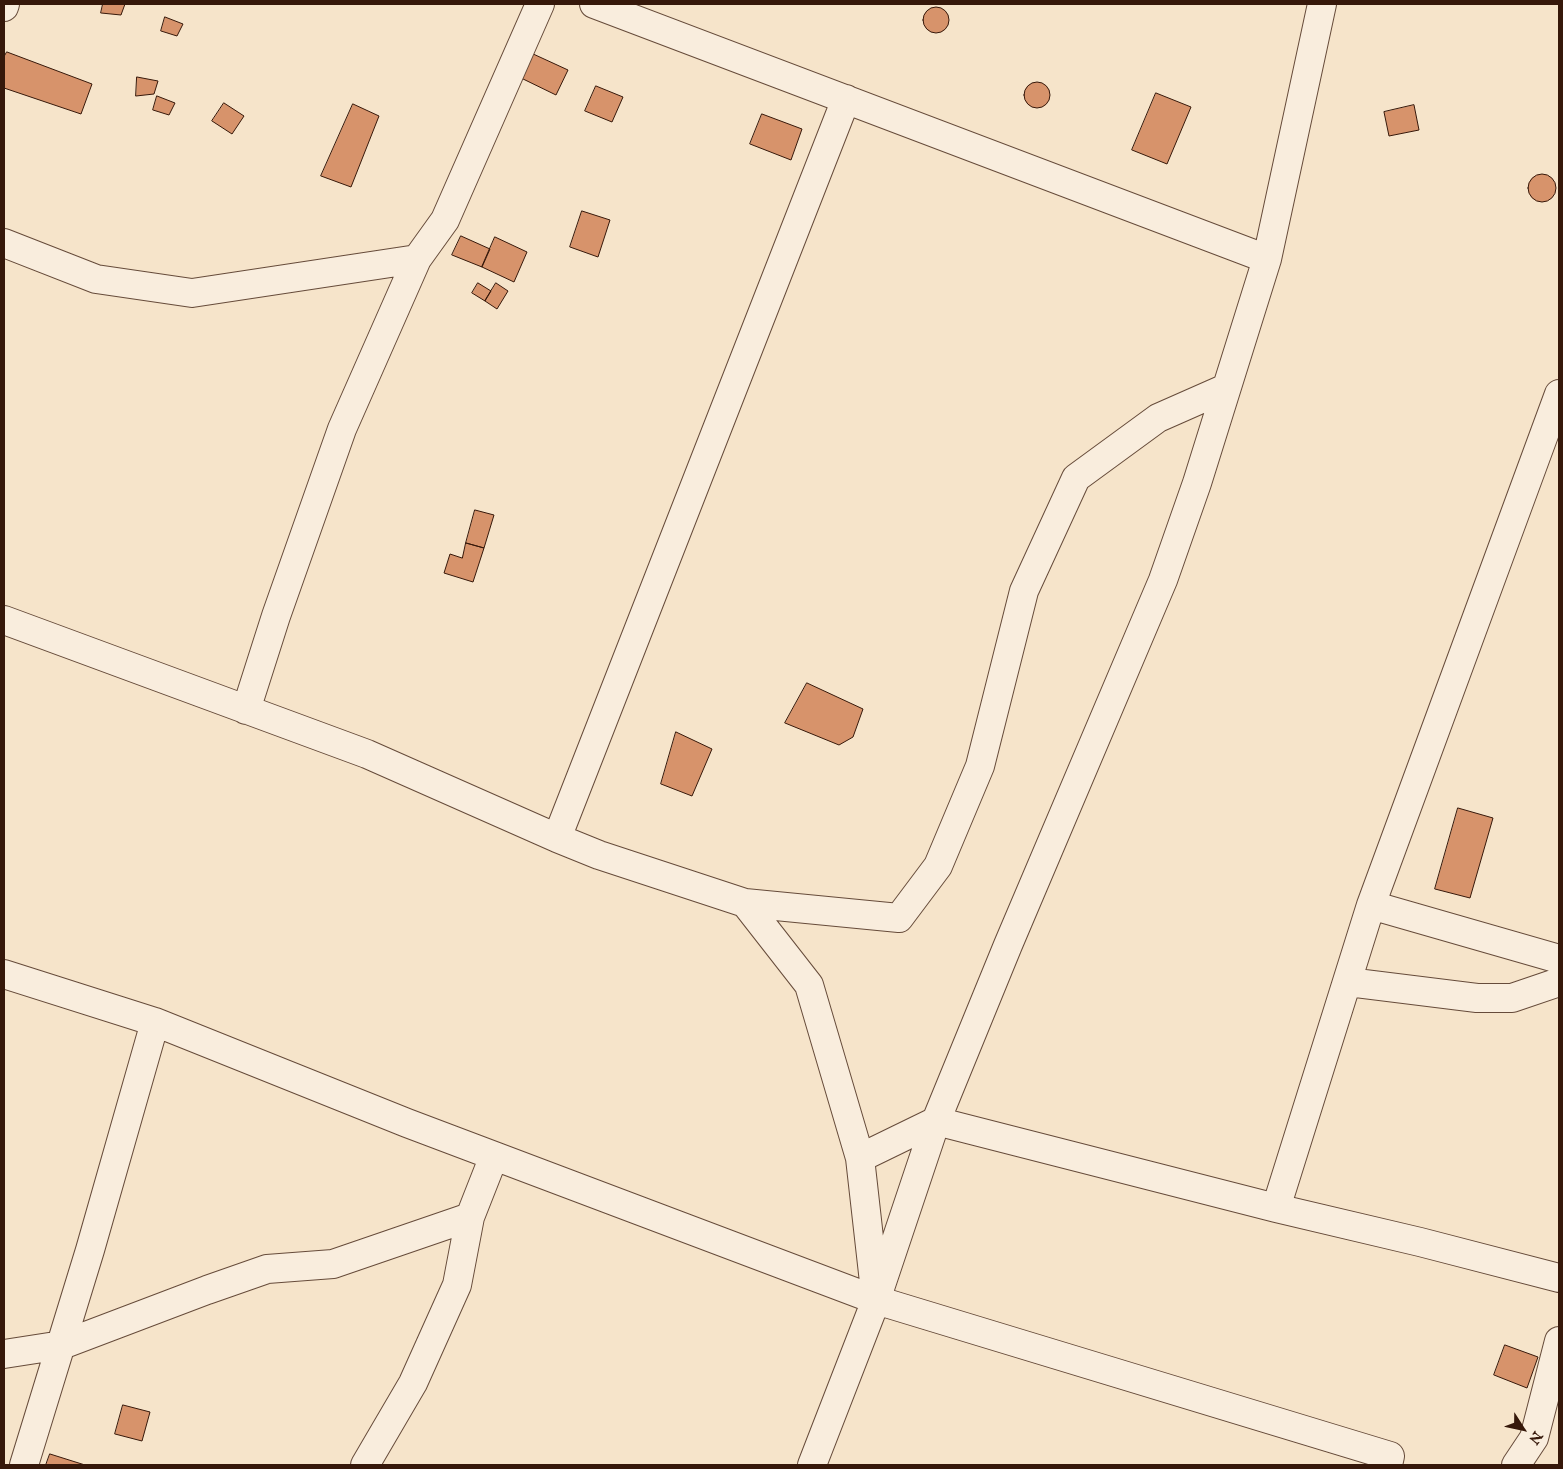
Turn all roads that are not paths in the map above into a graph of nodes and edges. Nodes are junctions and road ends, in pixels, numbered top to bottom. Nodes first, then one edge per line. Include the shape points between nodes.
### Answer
1 (540, 4) edge
2 (594, 4) edge
3 (1322, 4) edge
4 (846, 99) junction
5 (4, 243) edge
6 (1267, 259) junction
7 (417, 260) junction
8 (1226, 388) junction
9 (1559, 394) edge
10 (4, 620) edge
11 (246, 710) junction
12 (557, 838) junction
13 (745, 903) junction
14 (1371, 905) junction
15 (1559, 959) edge
16 (4, 974) edge
17 (1348, 982) junction
18 (1559, 982) edge
19 (155, 1022) junction
20 (936, 1121) junction
21 (494, 1156) junction
22 (860, 1158) junction
23 (1276, 1208) junction
24 (470, 1217) junction
25 (1559, 1278) edge
26 (876, 1300) junction
27 (1559, 1341) edge
28 (62, 1346) junction
29 (4, 1354) edge
30 (24, 1465) edge
31 (365, 1465) edge
32 (812, 1465) edge
33 (1388, 1465) edge
34 (1516, 1465) edge

1 - 7 street via 445,220
2 - 4 street
3 - 6 street
4 - 6 street
4 - 12 street
5 - 7 street via 96,279 192,293
6 - 8 street
7 - 11 street via 342,429
8 - 13 street via 1158,418 1076,478 1024,591 980,766 938,866 899,918
8 - 20 street via 1164,580
9 - 14 street
10 - 11 street
11 - 12 street via 367,754
12 - 13 street
13 - 22 street via 809,985
14 - 15 street
14 - 17 street
16 - 19 street
17 - 18 street via 1476,998 1512,998
17 - 23 street
19 - 21 street
19 - 28 street
20 - 22 street
20 - 23 street
20 - 26 street
21 - 24 street
21 - 26 street
22 - 26 street
23 - 25 street
24 - 28 street via 333,1264 267,1269
24 - 31 street via 457,1286 414,1383
26 - 32 street
26 - 33 street via 1390,1456
27 - 34 street via 1534,1438
28 - 29 street
28 - 30 street

